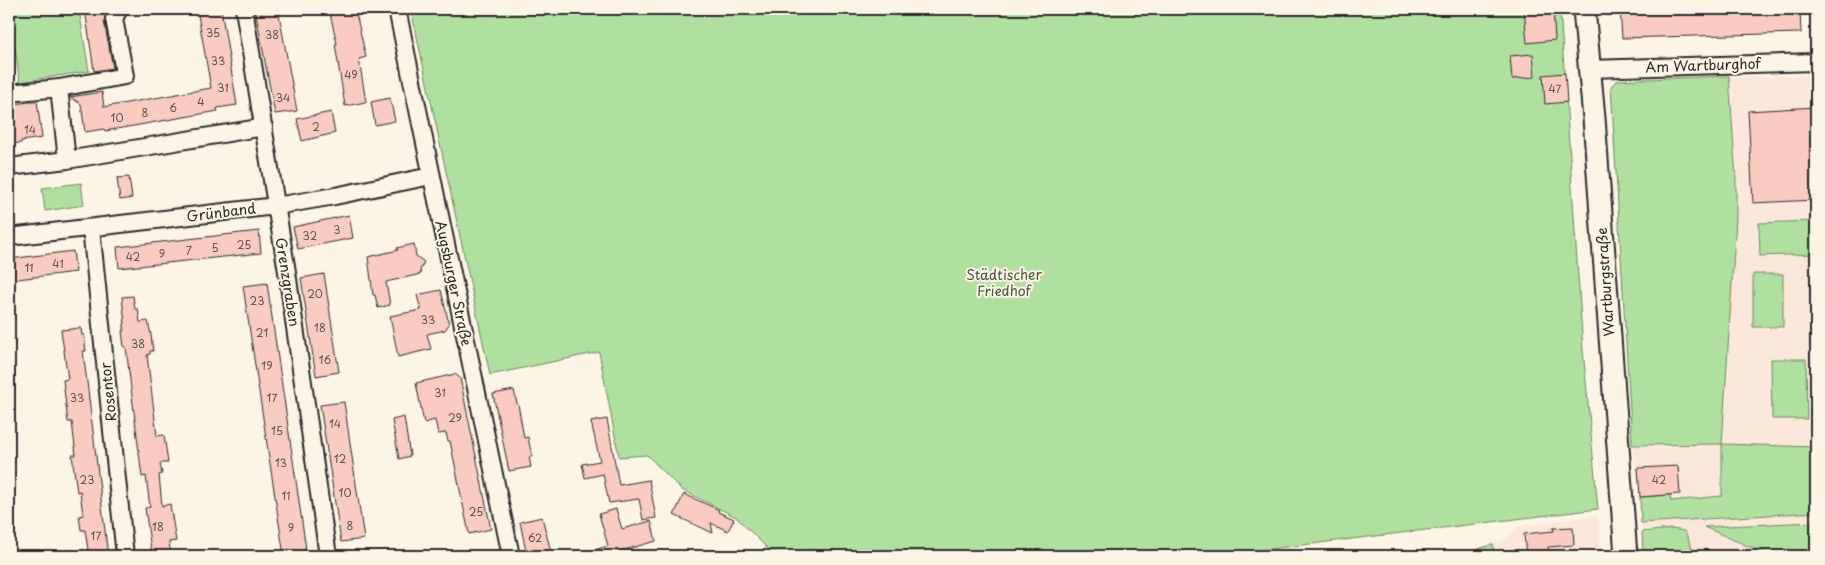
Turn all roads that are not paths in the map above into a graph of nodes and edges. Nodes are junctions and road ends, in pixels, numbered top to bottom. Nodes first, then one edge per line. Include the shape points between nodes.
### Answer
1 (119, 9) edge
2 (244, 9) edge
3 (396, 9) edge
4 (1584, 9) edge
5 (1816, 62) edge
6 (1589, 68) junction
7 (59, 88) junction
8 (9, 93) edge
9 (264, 127) junction
10 (67, 160) junction
11 (9, 166) edge
12 (431, 176) junction
13 (276, 206) junction
14 (91, 228) junction
15 (9, 237) edge
16 (125, 556) edge
17 (328, 556) edge
18 (511, 556) edge
19 (1626, 556) edge

1 - 7 street via 114,19 125,76
2 - 9 street, Grenzgraben
3 - 12 street, Augsburger Straße
4 - 6 main road, Wartburgstraße
5 - 6 street, Am Wartburghof
6 - 19 main road, Wartburgstraße
7 - 8 street
7 - 10 street
9 - 10 street
9 - 13 street, Grenzgraben
10 - 11 street
12 - 13 street, Grünband
12 - 18 street, Augsburger Straße
13 - 14 street, Grünband
13 - 17 street, Grenzgraben
14 - 15 street, Grünband
14 - 16 street, Rosentor

